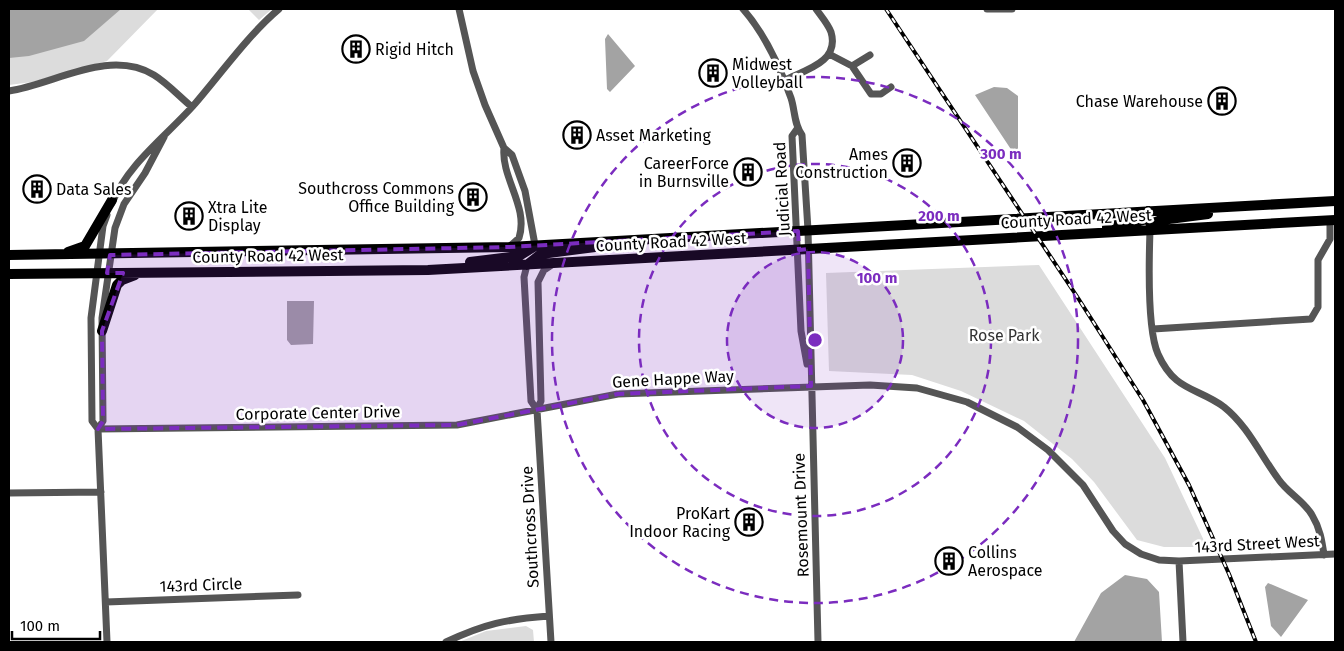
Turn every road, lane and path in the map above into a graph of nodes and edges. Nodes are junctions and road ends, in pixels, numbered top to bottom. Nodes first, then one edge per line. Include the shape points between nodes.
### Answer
1 (279, 9) edge
2 (459, 9) edge
3 (743, 9) edge
4 (816, 9) edge
5 (987, 9) edge
6 (1012, 9) edge
7 (829, 54) junction
8 (870, 55) dead end
9 (852, 66) junction
10 (785, 80) junction
11 (891, 87) dead end
12 (9, 91) edge
13 (192, 107) junction
14 (164, 137) junction
15 (504, 148) junction
16 (112, 200) junction
17 (1335, 201) edge
18 (1274, 204) junction
19 (1148, 211) junction
20 (1332, 220) edge
21 (803, 230) junction
22 (1150, 230) junction
23 (1060, 235) junction
24 (618, 241) junction
25 (535, 246) junction
26 (509, 247) junction
27 (803, 249) junction
28 (9, 255) edge
29 (60, 255) junction
30 (105, 255) junction
31 (553, 264) junction
32 (527, 265) junction
33 (428, 270) junction
34 (102, 273) junction
35 (139, 273) junction
36 (9, 274) edge
37 (1153, 329) junction
38 (102, 331) junction
39 (811, 386) junction
40 (537, 410) junction
41 (98, 429) junction
42 (101, 492) junction
43 (9, 493) edge
44 (1335, 554) edge
45 (1324, 555) junction
46 (1180, 561) junction
47 (298, 595) dead end
48 (106, 602) junction
49 (549, 616) junction
50 (107, 642) edge
51 (446, 642) edge
52 (550, 642) edge
53 (818, 642) edge
54 (1183, 642) edge

1 - 13 street
2 - 15 street via 473,71
3 - 10 street, Judicial Road
4 - 7 street via 831,31 832,49
5 - 6 street
7 - 9 street
7 - 10 street via 826,60
8 - 9 street
9 - 11 street via 870,94 881,94
10 - 21 street, Judicial Road via 797,128 802,135
12 - 13 street via 94,67 121,65 154,75
13 - 14 street
14 - 16 street via 127,177
14 - 30 street via 124,204
15 - 25 street via 512,155 525,191
15 - 26 street via 503,160 520,222 519,238
16 - 29 highway via 85,246
16 - 30 street via 103,226
17 - 18 highway, County Road 42 West
18 - 19 highway, County Road 42 West
18 - 22 highway via 1161,220 1151,224
19 - 21 highway, County Road 42 West
19 - 23 highway via 1136,222
20 - 22 highway, County Road 42 West
20 - 37 street via 1330,239 1318,260 1318,307 1311,319
21 - 24 highway, County Road 42 West
21 - 27 street, Judicial Road
22 - 23 highway, County Road 42 West
22 - 37 street
23 - 27 highway, County Road 42 West
24 - 25 highway, County Road 42 West
24 - 32 highway via 588,249 541,254
25 - 26 highway, County Road 42 West
25 - 33 highway via 519,256
26 - 30 highway, County Road 42 West
27 - 31 highway, County Road 42 West
27 - 39 street, Rosemount Drive
28 - 29 highway, County Road 42 West
29 - 30 highway, County Road 42 West
30 - 34 street
30 - 34 street
31 - 32 highway, County Road 42 West
31 - 40 street, Southcross Drive via 544,270 538,282 541,400
32 - 33 highway, County Road 42 West
32 - 40 street, Southcross Drive via 524,278 531,401
33 - 35 highway, County Road 42 West
34 - 35 highway, County Road 42 West
34 - 36 highway, County Road 42 West
34 - 38 street
34 - 41 street via 90,331 92,421
35 - 38 highway via 122,280 117,286
37 - 45 street via 1158,353 1169,372 1186,388 1214,401 1230,413 1244,428 1280,482 1308,509 1320,534
38 - 41 street via 103,421
39 - 40 street, Gene Happe Way via 618,394
39 - 46 street via 870,384 917,388 967,402 999,417 1063,463 1083,485 1125,544 1159,560
39 - 53 street, Rosemount Drive
40 - 41 street, Corporate Center Drive via 457,425
40 - 49 street, Southcross Drive
41 - 42 street
42 - 43 street
42 - 48 street
44 - 45 street, 143rd Street West
45 - 46 street, 143rd Street West
46 - 54 street
47 - 48 street, 143rd Circle
48 - 50 street
49 - 51 street via 509,619 476,628
49 - 52 street, Southcross Drive

